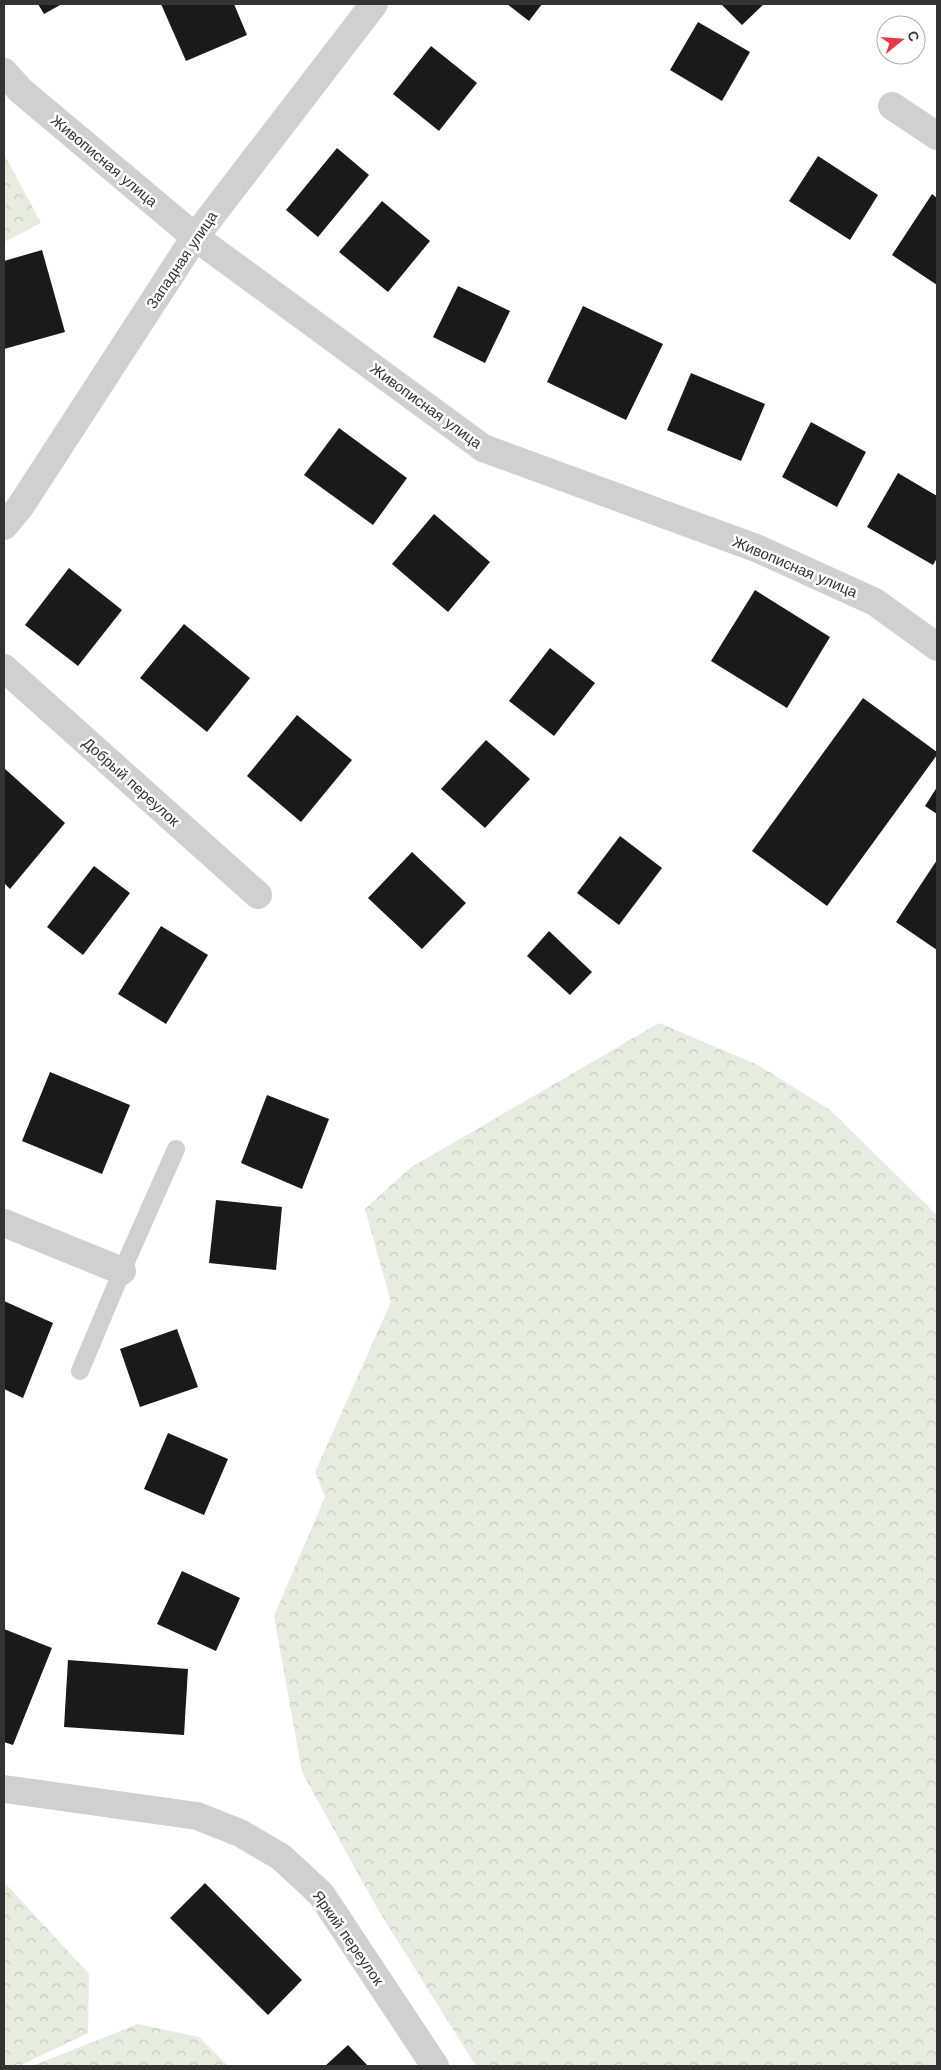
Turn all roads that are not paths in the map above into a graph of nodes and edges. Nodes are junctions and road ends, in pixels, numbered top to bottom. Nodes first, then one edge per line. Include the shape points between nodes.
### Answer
1 (374, 4) edge
2 (4, 72) edge
3 (892, 106) dead end
4 (937, 136) edge
5 (195, 237) junction
6 (4, 526) edge
7 (937, 647) edge
8 (4, 668) edge
9 (258, 895) dead end
10 (176, 1149) dead end
11 (4, 1223) edge
12 (122, 1271) junction
13 (80, 1371) dead end
14 (4, 1788) edge
15 (435, 2066) edge

1 - 5 street, Западная улица
2 - 5 street, Живописная улица via 20,90
3 - 4 street
5 - 6 street, Западная улица
5 - 7 street, Живописная улица via 483,448 756,548 875,602
8 - 9 street, Добрый переулок
10 - 12 lane
11 - 12 street
12 - 13 lane
14 - 15 street, Яркий переулок via 197,1816 240,1833 281,1858 320,1894

